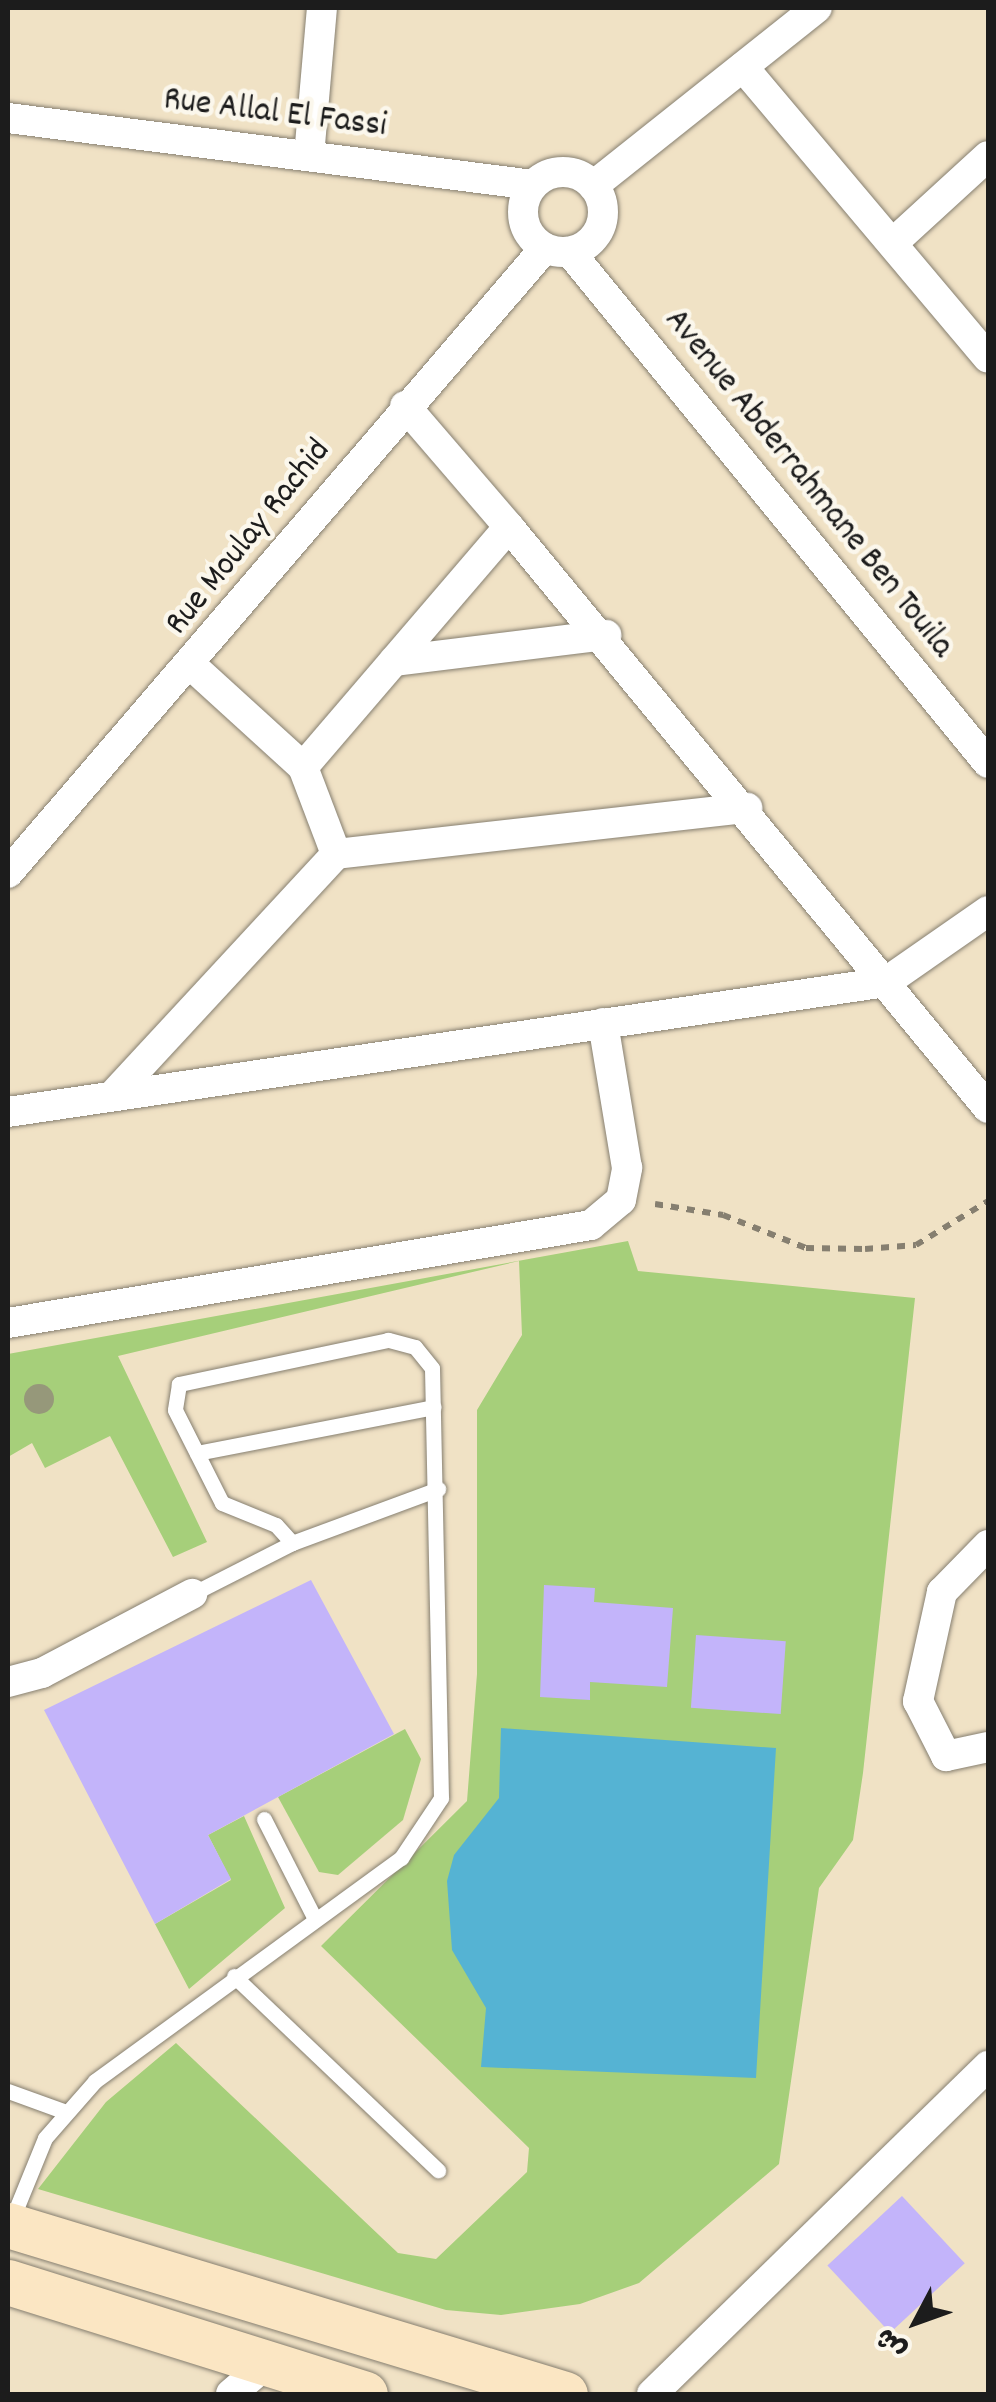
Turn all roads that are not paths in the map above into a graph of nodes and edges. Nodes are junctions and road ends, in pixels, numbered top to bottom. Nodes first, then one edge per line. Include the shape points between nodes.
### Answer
1 (322, 8) edge
2 (817, 8) edge
3 (743, 67) junction
4 (8, 118) edge
5 (310, 156) junction
6 (988, 156) edge
7 (533, 186) junction
8 (594, 186) junction
9 (894, 242) junction
10 (557, 250) junction
11 (988, 358) edge
12 (406, 406) junction
13 (508, 527) junction
14 (606, 636) junction
15 (394, 661) junction
16 (192, 666) junction
17 (988, 763) edge
18 (303, 767) junction
19 (747, 808) junction
20 (336, 854) junction
21 (8, 873) edge
22 (988, 911) edge
23 (886, 982) junction
24 (603, 1023) junction
25 (115, 1092) junction
26 (988, 1108) edge
27 (8, 1112) edge
28 (8, 1323) edge
29 (434, 1407) junction
30 (196, 1453) junction
31 (438, 1489) junction
32 (292, 1542) junction
33 (988, 1545) edge
34 (192, 1594) joint
35 (8, 1682) edge
36 (988, 1748) edge
37 (264, 1819) dead end
38 (314, 1917) junction
39 (234, 1976) junction
40 (988, 2066) edge
41 (8, 2091) edge
42 (66, 2112) junction
43 (438, 2170) dead end
44 (9, 2225) edge
45 (8, 2282) edge
46 (266, 2364) junction
47 (232, 2394) edge
48 (365, 2394) edge
49 (565, 2394) edge
50 (652, 2394) edge

1 - 5 street
2 - 3 street
3 - 8 street
3 - 9 street
4 - 5 street, Rue Allal El Fassi
5 - 7 street, Rue Allal El Fassi
6 - 9 street
7 - 8 street via 557,172
7 - 10 street via 523,212
8 - 10 street via 600,228
9 - 11 street
10 - 12 street, Rue Moulay Rachid
10 - 17 street, Avenue Abderrahmane Ben Touila
12 - 13 street
12 - 16 street, Rue Moulay Rachid
13 - 14 street
13 - 15 street
14 - 15 street
14 - 19 street
15 - 18 street
16 - 18 street
16 - 21 street, Rue Moulay Rachid
18 - 20 street
19 - 20 street
19 - 23 street
20 - 25 street
22 - 23 street
23 - 24 street
23 - 26 street
24 - 25 street
24 - 28 street via 627,1168 621,1200 572,1229
25 - 27 street
29 - 30 lane
29 - 30 lane via 432,1368 402,1342 194,1376 173,1402
29 - 31 lane
30 - 32 lane via 222,1503
31 - 32 lane
31 - 38 lane via 441,1798 401,1858
32 - 34 lane
33 - 36 street via 942,1592 918,1701 946,1756
34 - 35 street via 42,1674
37 - 38 lane
38 - 39 lane
39 - 42 lane
39 - 43 lane
40 - 50 street
41 - 42 lane
42 - 44 lane via 28,2167
44 - 49 main road
45 - 46 main road
46 - 47 street
46 - 48 main road

